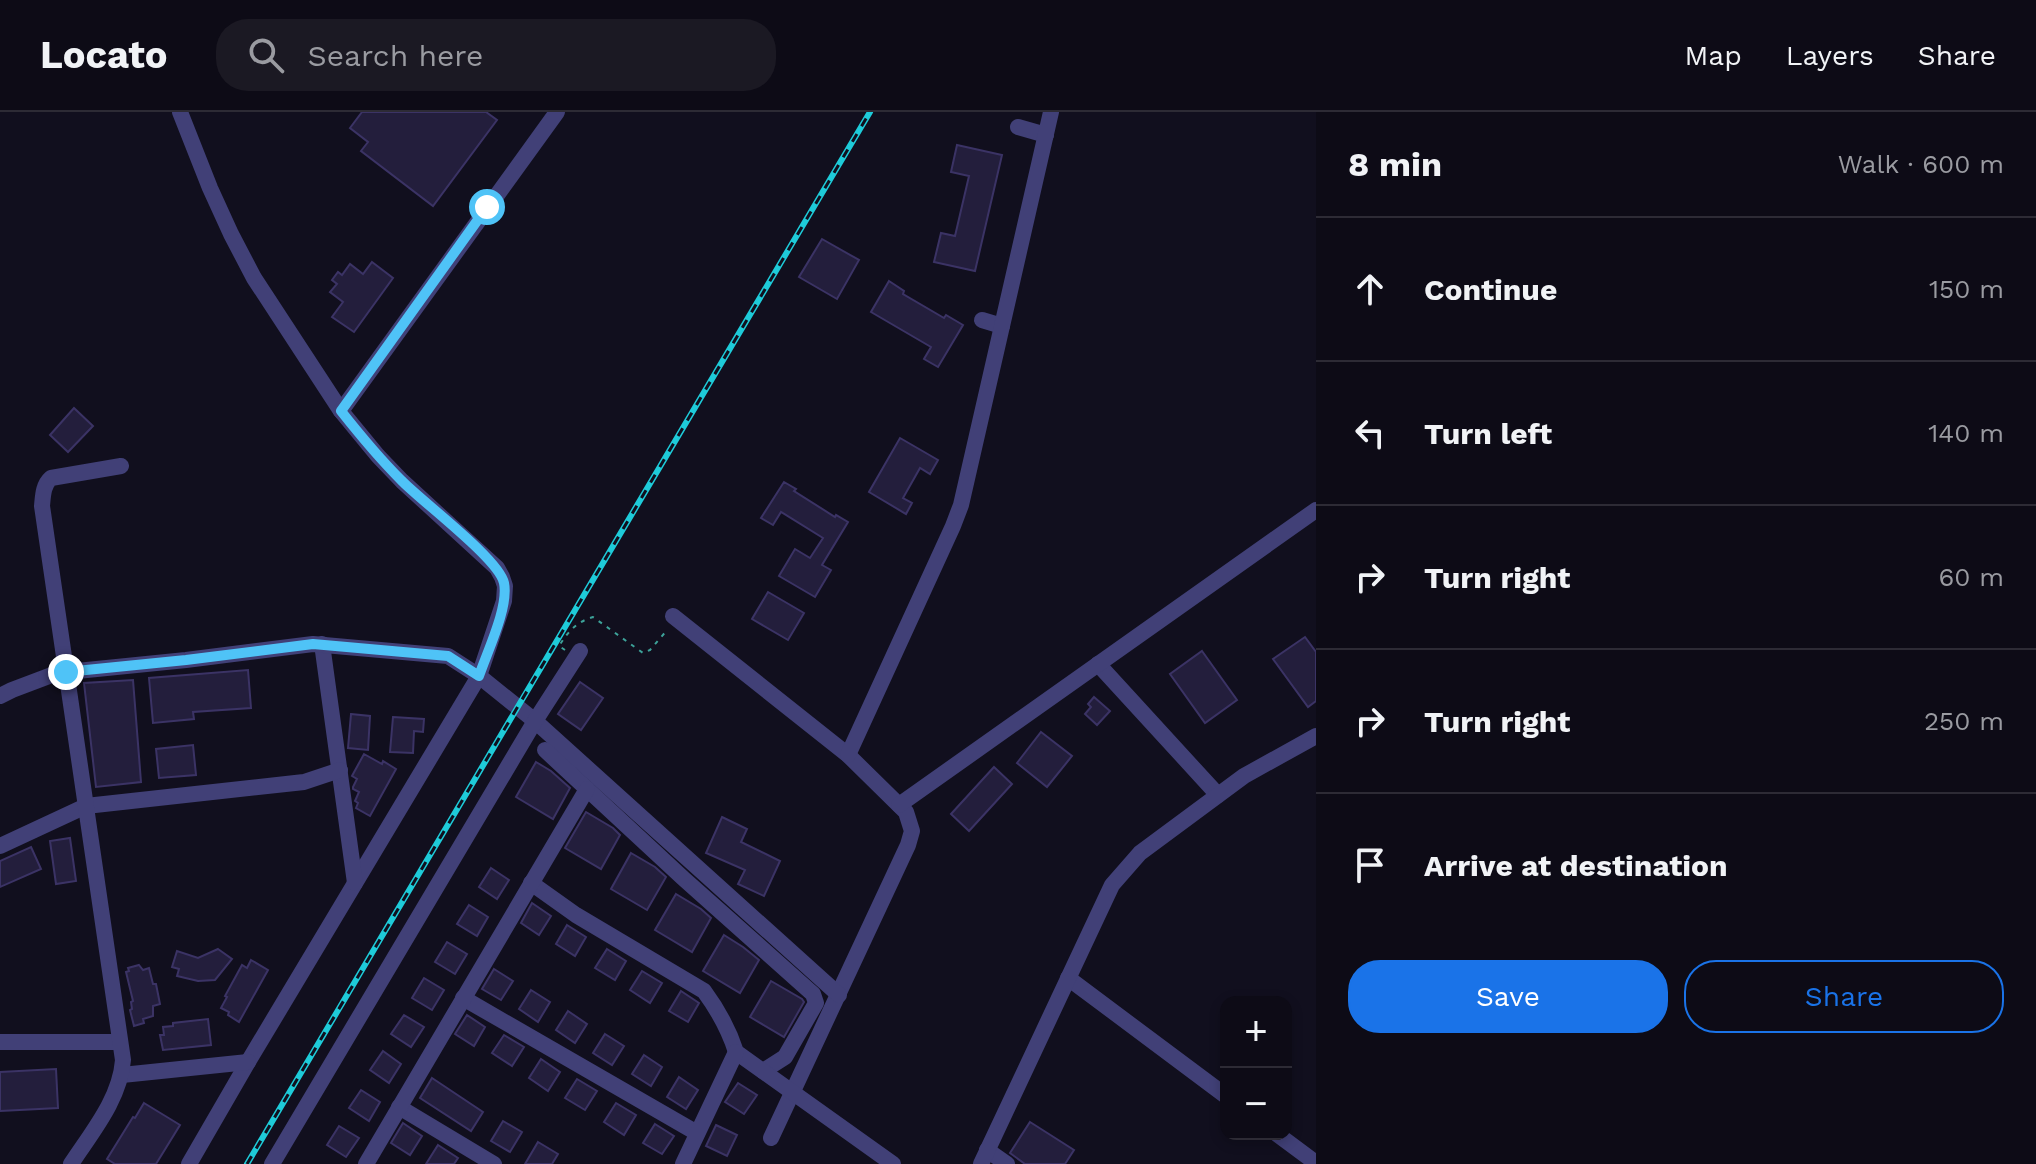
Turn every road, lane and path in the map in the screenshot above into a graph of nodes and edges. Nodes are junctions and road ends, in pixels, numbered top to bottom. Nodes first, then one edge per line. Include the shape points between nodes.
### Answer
1 (180, 112) edge
2 (557, 112) edge
3 (1051, 112) edge
4 (1018, 127) dead end
5 (1046, 135) junction
6 (982, 320) dead end
7 (1002, 326) junction
8 (341, 411) junction
9 (121, 466) dead end
10 (1316, 510) edge
11 (672, 621) joint
12 (322, 644) junction
13 (578, 655) joint
14 (1098, 664) junction
15 (66, 672) junction
16 (479, 676) junction
17 (1, 690) edge
18 (535, 721) junction
19 (1316, 736) edge
20 (545, 750) dead end
21 (848, 755) junction
22 (340, 770) junction
23 (587, 789) junction
24 (1218, 795) junction
25 (899, 805) junction
26 (86, 806) junction
27 (0, 846) edge
28 (355, 883) junction
29 (531, 883) junction
30 (1067, 981) junction
31 (839, 995) junction
32 (463, 998) junction
33 (0, 1042) edge
34 (120, 1042) junction
35 (736, 1052) junction
36 (248, 1062) junction
37 (763, 1071) junction
38 (122, 1075) junction
39 (1220, 1092) edge
40 (793, 1093) junction
41 (399, 1107) junction
42 (697, 1133) junction
43 (771, 1138) dead end
44 (1285, 1140) edge
45 (984, 1157) edge
46 (1316, 1163) edge
47 (71, 1164) edge
48 (189, 1164) edge
49 (272, 1164) edge
50 (366, 1164) edge
51 (494, 1164) edge
52 (683, 1164) edge
53 (893, 1164) edge
54 (1007, 1164) edge

1 - 8 street via 254,278
2 - 8 street
3 - 5 street
4 - 5 street
5 - 7 street
6 - 7 street
7 - 21 street via 961,505
8 - 16 street via 402,481 502,577 504,601
9 - 15 street via 51,478 43,490
10 - 14 street
11 - 13 path via 643,653 593,617 574,626 559,646
11 - 21 street
12 - 15 street
12 - 16 street via 448,656
12 - 22 street
13 - 18 street
14 - 24 street
14 - 25 street
15 - 17 street
15 - 26 street
16 - 18 street
16 - 28 street
18 - 31 street
18 - 49 street
19 - 24 street
20 - 23 street
21 - 25 street
22 - 26 street via 304,782
22 - 28 street
23 - 29 street
23 - 37 street via 813,994 816,1003 785,1057
24 - 30 street via 1124,869
25 - 31 street via 912,831 908,845
26 - 27 street
26 - 34 street
28 - 36 street
29 - 32 street
29 - 35 street via 704,991
30 - 39 street
30 - 45 street
31 - 40 street
32 - 41 street
32 - 42 street
33 - 34 street
34 - 38 street
35 - 37 street
35 - 42 street
36 - 38 street
36 - 48 street
37 - 40 street
38 - 47 street via 109,1106
40 - 43 street
40 - 53 street
41 - 50 street
41 - 51 street
42 - 52 street
44 - 46 street
45 - 54 street

